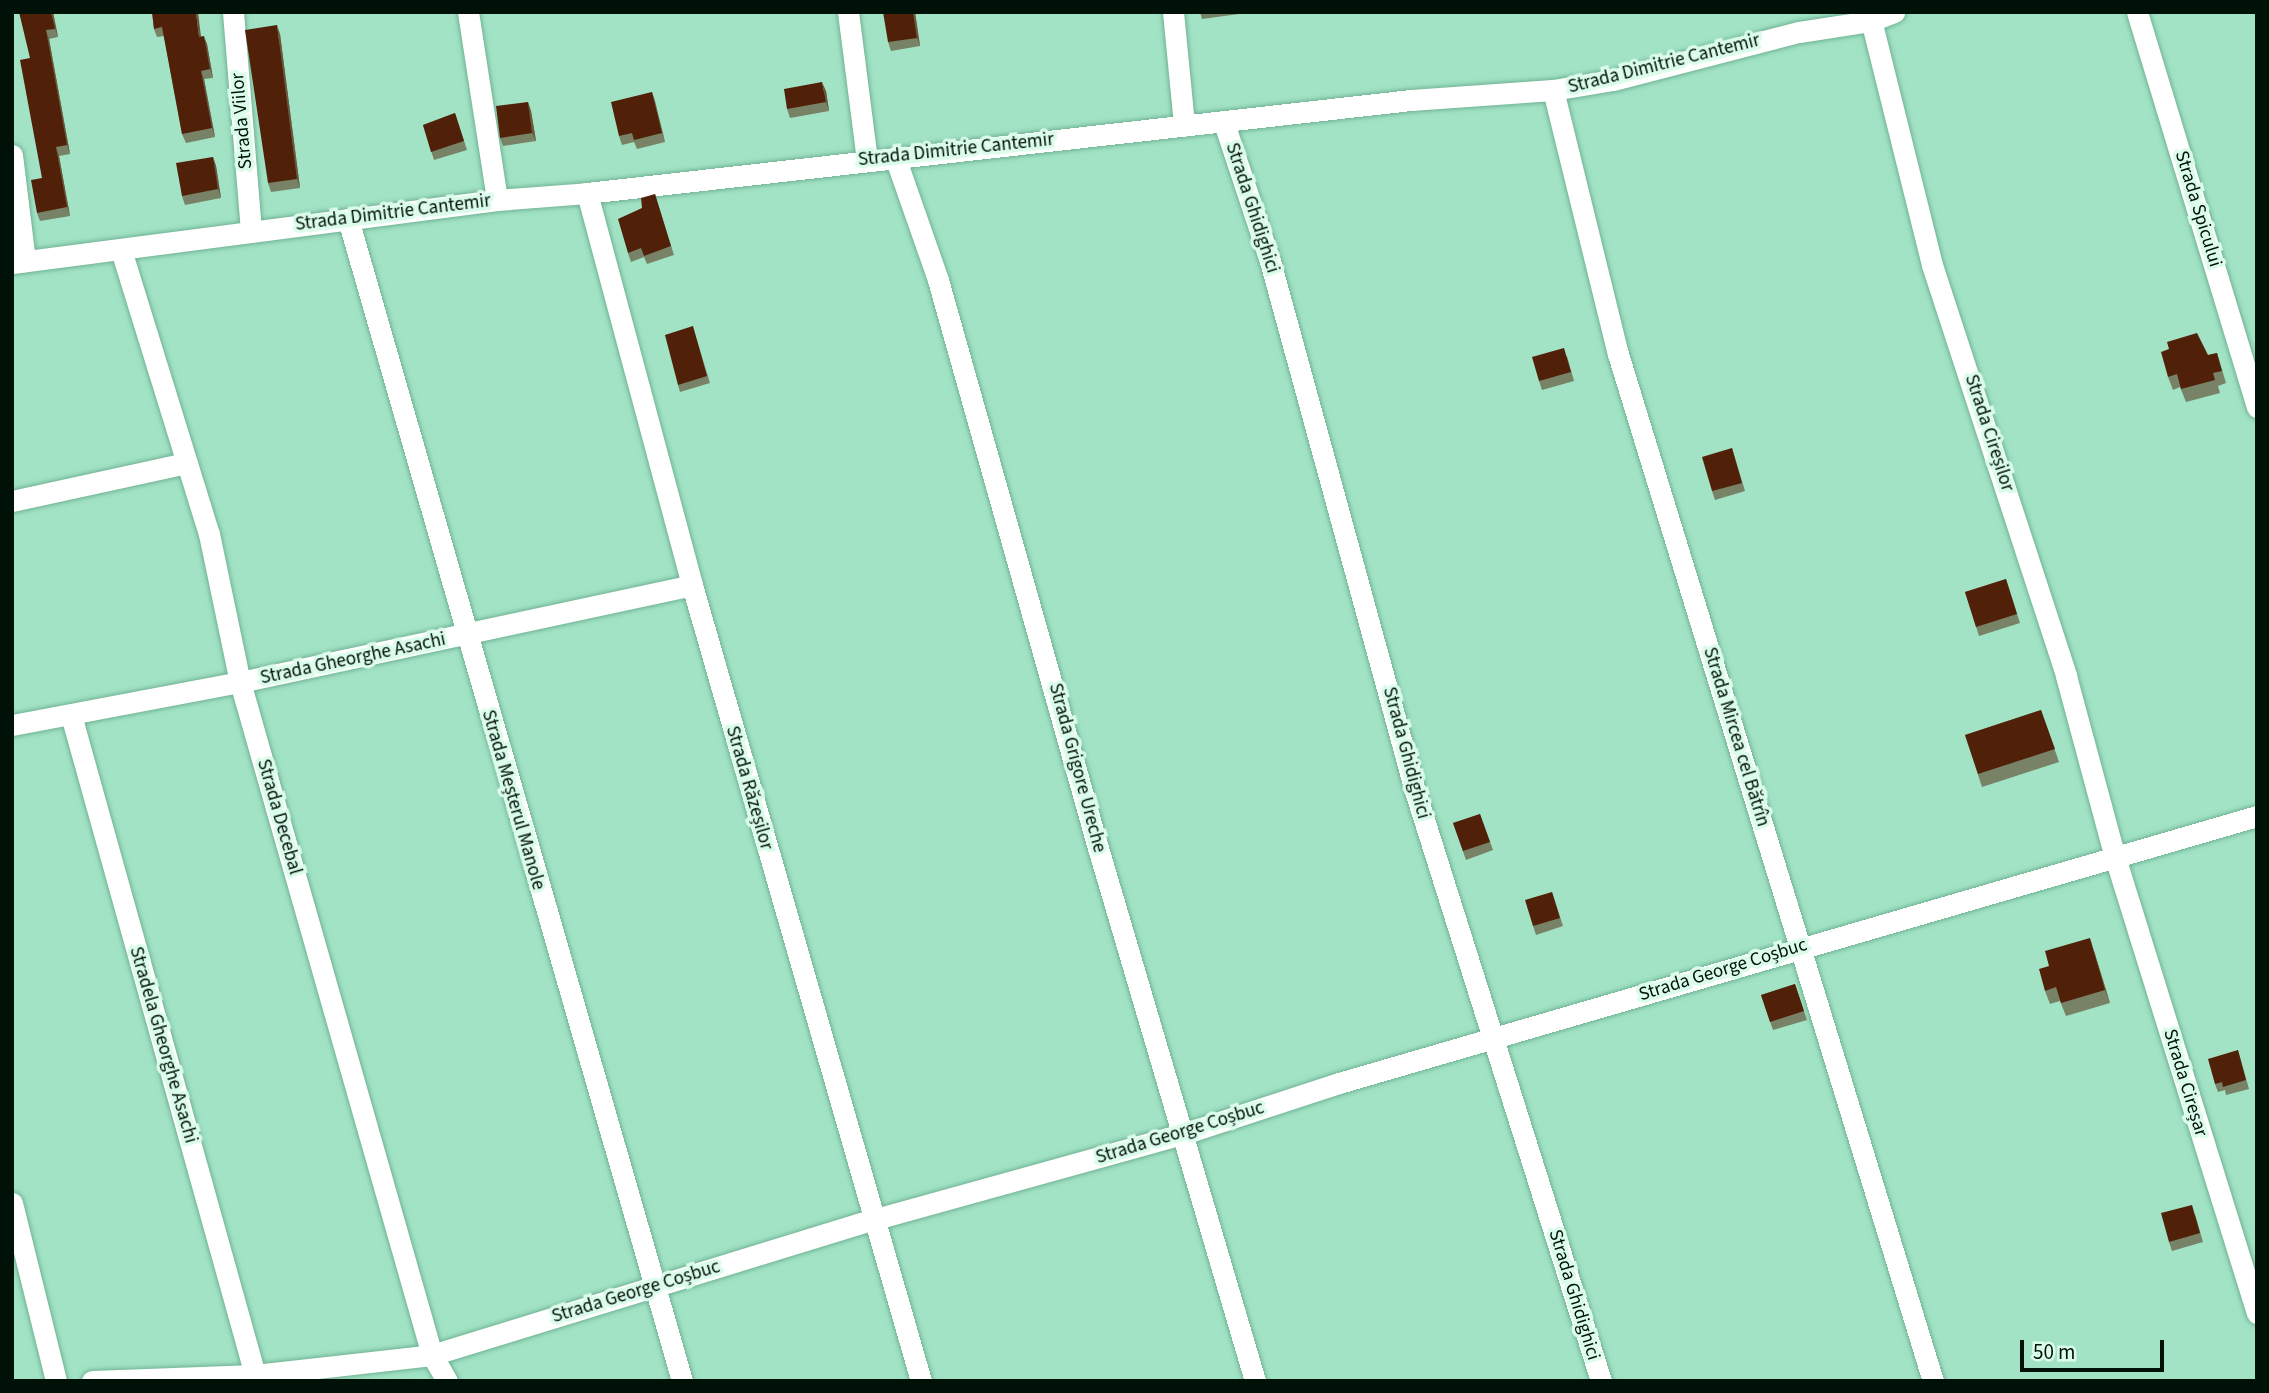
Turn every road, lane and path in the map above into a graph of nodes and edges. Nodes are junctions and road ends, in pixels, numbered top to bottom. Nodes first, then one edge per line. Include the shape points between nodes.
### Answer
1 (233, 12) edge
2 (468, 12) edge
3 (848, 12) edge
4 (1173, 12) edge
5 (1894, 12) edge
6 (2137, 12) edge
7 (1870, 17) edge
8 (1553, 90) junction
9 (1224, 123) junction
10 (1184, 125) junction
11 (12, 155) edge
12 (895, 157) junction
13 (867, 160) junction
14 (586, 194) junction
15 (497, 200) junction
16 (348, 219) junction
17 (251, 230) junction
18 (121, 250) junction
19 (18, 262) edge
20 (2257, 407) edge
21 (187, 463) junction
22 (12, 501) edge
23 (692, 585) junction
24 (465, 636) junction
25 (240, 682) junction
26 (71, 715) junction
27 (12, 725) edge
28 (2257, 816) edge
29 (2114, 854) junction
30 (1801, 946) junction
31 (1493, 1038) junction
32 (1183, 1133) junction
33 (12, 1203) edge
34 (872, 1220) junction
35 (653, 1286) junction
36 (2257, 1313) edge
37 (432, 1354) junction
38 (255, 1374) junction
39 (56, 1381) edge
40 (92, 1381) edge
41 (447, 1381) edge
42 (682, 1381) edge
43 (920, 1381) edge
44 (1255, 1381) edge
45 (1601, 1381) edge
46 (1933, 1381) edge

1 - 17 street, Strada Viilor
2 - 15 street
3 - 13 street
4 - 10 street
5 - 7 street, Strada Dimitrie Cantemir
6 - 20 street, Strada Spicului
7 - 8 street, Strada Dimitrie Cantemir via 1613,80
7 - 29 street, Strada Cireșilor via 1929,254 2066,676
8 - 9 street, Strada Dimitrie Cantemir via 1411,100
8 - 30 street, Strada Mircea cel Bătrîn via 1618,354
9 - 10 street, Strada Dimitrie Cantemir
9 - 31 street, Strada Ghidighici via 1278,287 1415,792
10 - 12 street, Strada Dimitrie Cantemir
11 - 19 street
12 - 13 street, Strada Dimitrie Cantemir
12 - 32 street, Strada Grigore Ureche via 939,280
13 - 14 street, Strada Dimitrie Cantemir
14 - 15 street, Strada Dimitrie Cantemir
14 - 23 street, Strada Răzeșilor
15 - 16 street, Strada Dimitrie Cantemir
16 - 17 street, Strada Dimitrie Cantemir
16 - 24 street, Strada Meșterul Manole
17 - 18 street, Strada Dimitrie Cantemir
18 - 19 street, Strada Dimitrie Cantemir
18 - 21 street, Strada Decebal
21 - 22 street
21 - 25 street, Strada Decebal via 209,534
23 - 24 street, Strada Gheorghe Asachi
23 - 34 street, Strada Răzeșilor
24 - 25 street, Strada Gheorghe Asachi
24 - 35 street, Strada Meșterul Manole
25 - 26 street, Strada Gheorghe Asachi
25 - 37 street, Strada Decebal
26 - 27 street, Strada Gheorghe Asachi
26 - 38 street, Stradela Gheorghe Asachi
28 - 29 street, Strada George Coșbuc
29 - 30 street, Strada George Coșbuc
29 - 36 street, Strada Cireșar
30 - 31 street, Strada George Coșbuc
30 - 46 street, Strada Mircea cel Bătrîn
31 - 32 street, Strada George Coșbuc
31 - 45 street, Strada Ghidighici
32 - 34 street, Strada George Coșbuc
32 - 44 street, Strada Grigore Ureche
33 - 39 street
34 - 35 street, Strada George Coșbuc
34 - 43 street, Strada Răzeșilor
35 - 37 street, Strada George Coșbuc
35 - 42 street, Strada Meșterul Manole
37 - 38 street, Strada George Coșbuc
37 - 41 street, Strada Decebal
38 - 40 street, Strada George Coșbuc

